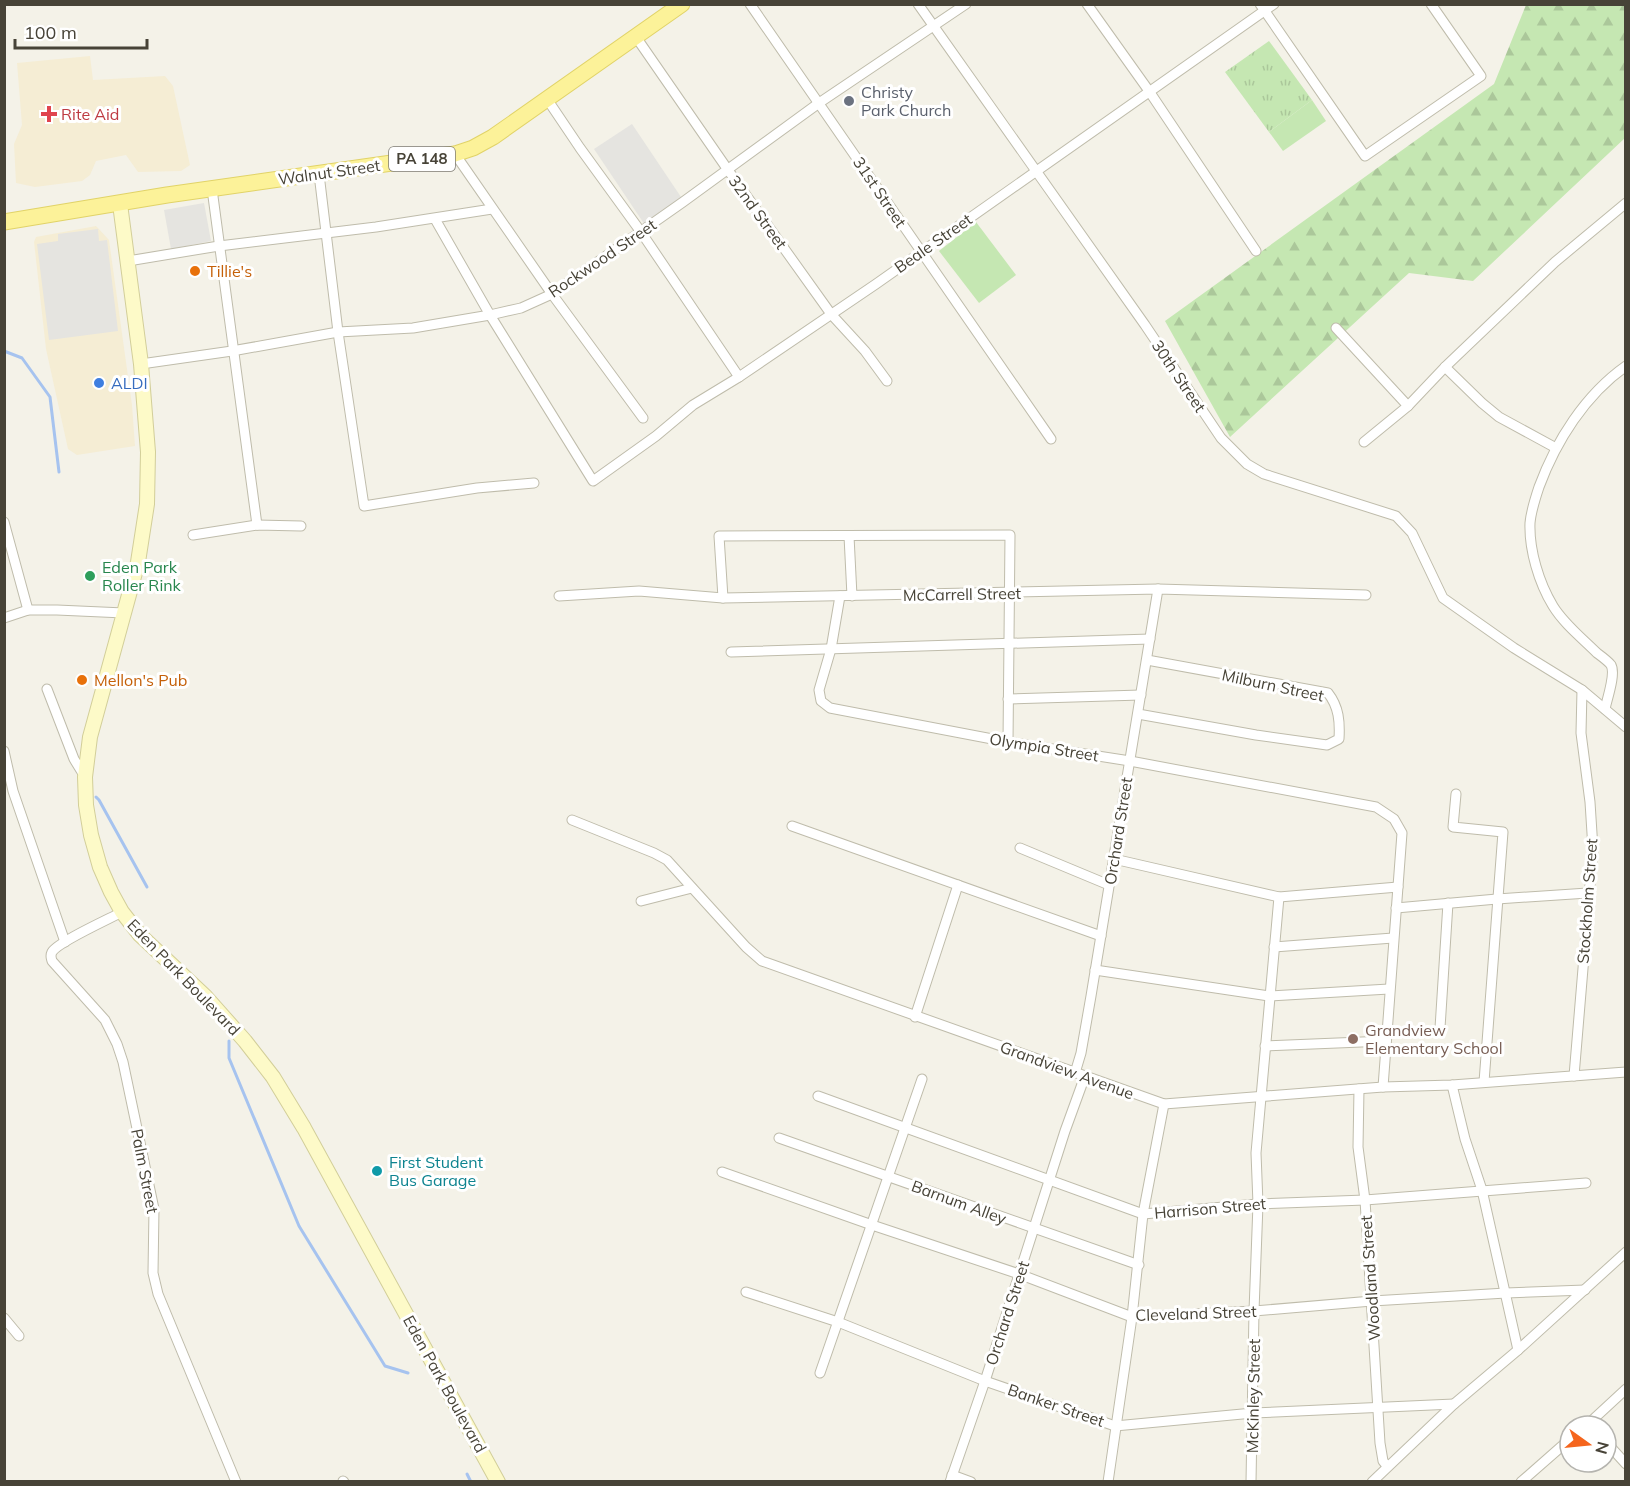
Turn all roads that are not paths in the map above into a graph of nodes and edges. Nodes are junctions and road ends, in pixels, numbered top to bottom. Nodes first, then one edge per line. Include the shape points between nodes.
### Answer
1 (682, 4) edge
2 (750, 4) edge
3 (918, 4) edge
4 (966, 4) edge
5 (1087, 4) edge
6 (1274, 4) edge
7 (1431, 4) edge
8 (1262, 8) edge
9 (934, 27) junction
10 (636, 37) junction
11 (1149, 91) junction
12 (547, 99) junction
13 (819, 103) junction
14 (455, 154) junction
15 (728, 170) junction
16 (1036, 170) junction
17 (318, 174) junction
18 (212, 189) junction
19 (1626, 203) edge
20 (120, 204) junction
21 (492, 209) junction
22 (435, 219) junction
23 (4, 222) edge
24 (327, 232) junction
25 (641, 232) junction
26 (219, 246) junction
27 (920, 251) junction
28 (1256, 251) dead end
29 (128, 261) junction
30 (552, 294) junction
31 (831, 314) junction
32 (490, 315) junction
33 (1336, 328) dead end
34 (338, 332) junction
35 (232, 351) junction
36 (141, 364) junction
37 (1626, 366) edge
38 (1445, 367) junction
39 (739, 377) junction
40 (887, 381) dead end
41 (1408, 406) junction
42 (643, 418) dead end
43 (1051, 439) dead end
44 (1364, 442) dead end
45 (1556, 448) junction
46 (534, 483) dead end
47 (4, 522) edge
48 (257, 525) junction
49 (301, 526) dead end
50 (193, 535) dead end
51 (849, 536) junction
52 (1158, 589) junction
53 (1009, 593) junction
54 (1366, 595) dead end
55 (559, 596) dead end
56 (840, 596) junction
57 (852, 596) junction
58 (723, 598) junction
59 (28, 610) junction
60 (124, 613) junction
61 (4, 618) edge
62 (1150, 639) junction
63 (1009, 643) junction
64 (831, 649) junction
65 (731, 652) dead end
66 (1147, 660) junction
67 (47, 689) dead end
68 (1582, 690) junction
69 (1141, 695) junction
70 (1008, 699) junction
71 (1605, 710) junction
72 (1138, 714) junction
73 (1626, 728) edge
74 (1008, 742) junction
75 (4, 751) edge
76 (1130, 761) junction
77 (85, 777) junction
78 (1456, 794) dead end
79 (572, 820) dead end
80 (792, 826) dead end
81 (1020, 848) dead end
82 (1114, 859) junction
83 (958, 885) junction
84 (1109, 885) junction
85 (1398, 887) junction
86 (692, 888) junction
87 (1588, 894) junction
88 (1280, 897) junction
89 (1497, 899) junction
90 (641, 901) dead end
91 (1448, 903) junction
92 (1396, 908) junction
93 (122, 912) junction
94 (1101, 936) junction
95 (1394, 938) junction
96 (65, 942) junction
97 (1274, 947) junction
98 (1095, 970) junction
99 (1389, 988) junction
100 (1269, 996) junction
101 (915, 1017) junction
102 (1440, 1028) dead end
103 (1386, 1041) junction
104 (1265, 1046) junction
105 (1626, 1072) edge
106 (1075, 1073) junction
107 (1085, 1076) junction
108 (1574, 1076) junction
109 (922, 1079) dead end
110 (1484, 1082) junction
111 (1452, 1085) junction
112 (1383, 1087) junction
113 (1359, 1089) junction
114 (818, 1096) dead end
115 (1261, 1096) junction
116 (1164, 1104) junction
117 (905, 1127) junction
118 (779, 1138) dead end
119 (722, 1172) dead end
120 (888, 1177) junction
121 (1050, 1179) junction
122 (1586, 1183) dead end
123 (1482, 1190) junction
124 (1365, 1200) junction
125 (1258, 1204) junction
126 (1143, 1214) junction
127 (872, 1225) junction
128 (1034, 1228) junction
129 (1626, 1252) edge
130 (1139, 1265) junction
131 (1019, 1274) junction
132 (1585, 1290) junction
133 (746, 1292) dead end
134 (1506, 1293) junction
135 (1372, 1302) junction
136 (1254, 1311) junction
137 (1132, 1317) junction
138 (4, 1318) edge
139 (838, 1322) junction
140 (20, 1336) dead end
141 (1518, 1350) junction
142 (820, 1373) dead end
143 (986, 1381) junction
144 (1626, 1389) edge
145 (1454, 1404) junction
146 (1377, 1406) junction
147 (1253, 1413) junction
148 (1600, 1414) edge
149 (1115, 1426) junction
150 (1558, 1450) edge
151 (1387, 1466) junction
152 (951, 1478) edge
153 (236, 1482) edge
154 (498, 1482) edge
155 (971, 1482) edge
156 (1108, 1482) edge
157 (1251, 1482) edge
158 (1372, 1482) edge
159 (1521, 1482) edge

1 - 10 main road, Walnut Street / PA 148
2 - 13 street, 31st Street
3 - 9 street, 30th Street
4 - 9 street, Rockwood Street
5 - 11 street
6 - 8 street, Beale Street
7 - 8 street via 1481,76 1365,156
8 - 11 street, Beale Street
9 - 13 street, Rockwood Street
9 - 16 street, 30th Street
10 - 12 main road, Walnut Street / PA 148
10 - 15 street, 32nd Street
11 - 16 street, Beale Street
11 - 28 street
12 - 14 main road, Walnut Street / PA 148 via 493,137
12 - 25 street
13 - 15 street, Rockwood Street
13 - 27 street, 31st Street
14 - 17 main road, Walnut Street / PA 148
14 - 21 street
15 - 25 street, Rockwood Street
15 - 31 street, 32nd Street
16 - 27 street, Beale Street
16 - 68 street, 30th Street via 1221,438 1247,464 1264,474 1396,516 1412,533 1443,598
17 - 18 main road, Walnut Street / PA 148
17 - 24 street
18 - 20 main road, Walnut Street / PA 148
18 - 26 street
19 - 38 street via 1555,262
20 - 23 main road, Walnut Street / PA 148
20 - 29 main road, Eden Park Boulevard
21 - 22 street
21 - 30 street
22 - 24 street
22 - 32 street
24 - 26 street
24 - 34 street
25 - 30 street, Rockwood Street
25 - 39 street
26 - 29 street
26 - 35 street
27 - 31 street, Beale Street
27 - 43 street, 31st Street
29 - 36 main road, Eden Park Boulevard
30 - 32 street, Rockwood Street via 521,308
30 - 42 street
31 - 39 street, Beale Street
31 - 40 street, 32nd Street
32 - 34 street, Rockwood Street via 413,328
32 - 39 street, Beale Street via 593,481 693,405
33 - 41 street
34 - 35 street, Rockwood Street
34 - 46 street via 364,506
35 - 36 street, Rockwood Street
35 - 48 street
36 - 60 main road, Eden Park Boulevard via 148,452 147,504 138,562
37 - 45 street via 1580,412
38 - 41 street
38 - 45 street via 1499,417
41 - 44 street
45 - 71 street via 1534,503 1530,523 1532,547 1538,574 1553,607 1611,665
47 - 59 street
48 - 49 street
48 - 50 street
51 - 53 street via 1010,535
51 - 57 street
51 - 58 street via 719,536
52 - 53 street, McCarrell Street
52 - 54 street, McCarrell Street
52 - 62 street, Orchard Street
53 - 57 street, McCarrell Street
53 - 63 street
55 - 58 street, McCarrell Street via 639,591
56 - 57 street, McCarrell Street
56 - 58 street, McCarrell Street
56 - 64 street, Olympia Street
59 - 60 street
59 - 61 street
60 - 77 main road, Eden Park Boulevard via 90,737
62 - 63 street
62 - 66 street, Orchard Street
63 - 64 street
63 - 70 street
64 - 65 street
64 - 74 street, Olympia Street via 819,690 820,701 830,708
66 - 69 street, Orchard Street
66 - 72 street, Milburn Street via 1328,693 1335,703 1339,739 1327,745
67 - 77 street
68 - 71 street, 30th Street
68 - 87 street, Stockholm Street via 1581,733 1593,849
69 - 70 street
69 - 72 street, Orchard Street
70 - 74 street
71 - 73 street, 30th Street
72 - 76 street, Orchard Street
74 - 76 street, Olympia Street
75 - 96 street
76 - 82 street, Orchard Street
76 - 85 street, Olympia Street via 1376,807 1394,819 1402,833
77 - 93 main road, Eden Park Boulevard via 91,835 100,867
78 - 89 street via 1453,827 1503,832
79 - 86 street, Grandview Avenue via 667,860
80 - 83 street
81 - 84 street
82 - 84 street, Orchard Street
82 - 88 street
83 - 94 street
83 - 101 street
84 - 94 street, Orchard Street
85 - 88 street
85 - 92 street
86 - 90 street
86 - 101 street, Grandview Avenue via 762,962
87 - 89 street
87 - 108 street, Stockholm Street
88 - 97 street, McKinley Street
89 - 91 street
89 - 110 street
91 - 92 street
91 - 102 street
92 - 95 street
93 - 96 street
93 - 154 main road, Eden Park Boulevard via 140,935 205,996 273,1077
94 - 98 street, Orchard Street
95 - 97 street
95 - 99 street
96 - 153 street, Palm Street via 50,955 52,961 105,1020 123,1062 154,1209 153,1273 158,1294
97 - 100 street, McKinley Street
98 - 100 street
98 - 106 street, Orchard Street
99 - 100 street
99 - 103 street
100 - 104 street, McKinley Street
101 - 106 street, Grandview Avenue
103 - 104 street
103 - 112 street
104 - 115 street, McKinley Street
105 - 108 street, Grandview Avenue
106 - 107 street, Grandview Avenue
107 - 116 street, Grandview Avenue
107 - 121 street, Orchard Street
108 - 110 street, Grandview Avenue
109 - 117 street
110 - 111 street, Grandview Avenue
111 - 112 street, Grandview Avenue
111 - 123 street
112 - 113 street, Grandview Avenue
113 - 115 street, Grandview Avenue
113 - 124 street, Woodland Street via 1358,1147
114 - 117 street, Harrison Street
115 - 116 street, Grandview Avenue
115 - 125 street, McKinley Street via 1256,1153
116 - 126 street
117 - 120 street
117 - 121 street, Harrison Street
118 - 120 street, Barnum Alley
119 - 127 street, Cleveland Street
120 - 127 street
120 - 128 street, Barnum Alley
121 - 126 street, Harrison Street
121 - 128 street, Orchard Street
122 - 123 street, Harrison Street
123 - 124 street, Harrison Street
123 - 134 street
124 - 125 street, Harrison Street
124 - 135 street, Woodland Street
125 - 126 street, Harrison Street
125 - 136 street, McKinley Street
126 - 130 street
127 - 131 street, Cleveland Street
127 - 139 street
128 - 130 street, Barnum Alley
128 - 131 street, Orchard Street
129 - 132 street
130 - 137 street
131 - 137 street, Cleveland Street
131 - 143 street, Orchard Street
132 - 134 street, Cleveland Street
132 - 141 street
133 - 139 street, Banker Street
134 - 135 street, Cleveland Street
134 - 141 street
135 - 136 street, Cleveland Street
135 - 146 street, Woodland Street
136 - 137 street, Cleveland Street
136 - 147 street, McKinley Street
137 - 149 street
138 - 140 street
139 - 142 street
139 - 143 street, Banker Street
141 - 145 street
143 - 149 street, Banker Street
143 - 152 street, Orchard Street
144 - 148 street
145 - 146 street, Banker Street
145 - 151 street
146 - 147 street, Banker Street
146 - 151 street, Woodland Street via 1381,1452
147 - 149 street, Banker Street
147 - 157 street, McKinley Street
149 - 156 street
150 - 159 street
151 - 158 street
152 - 155 street

